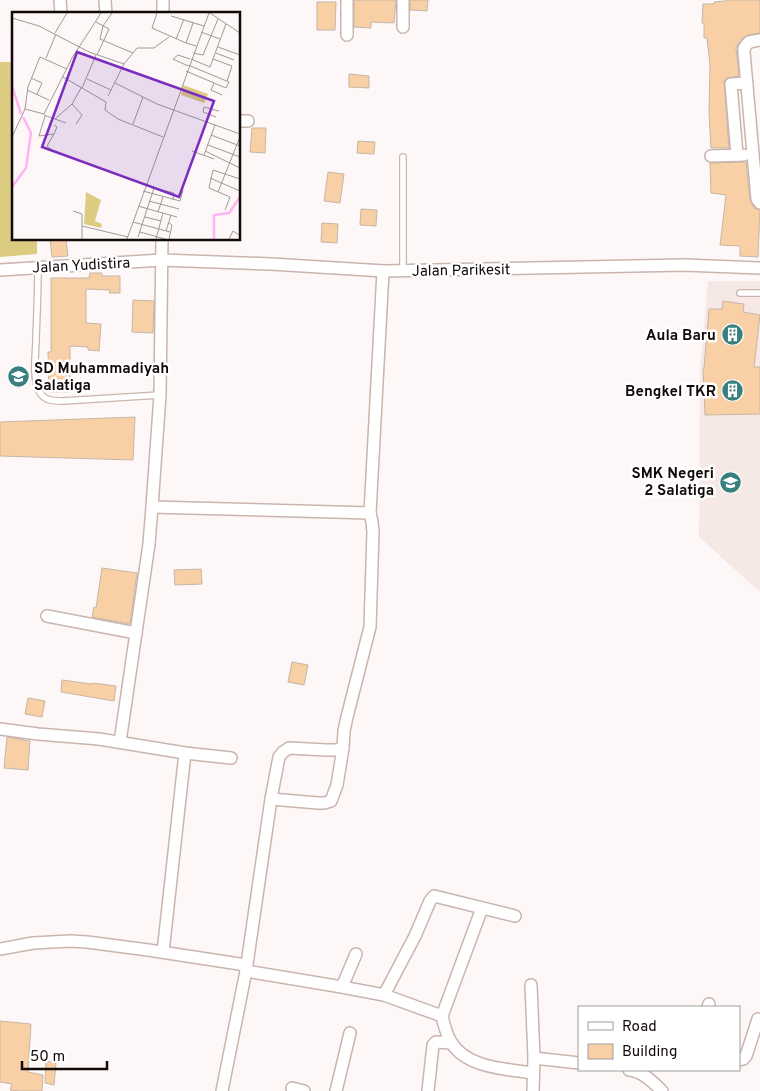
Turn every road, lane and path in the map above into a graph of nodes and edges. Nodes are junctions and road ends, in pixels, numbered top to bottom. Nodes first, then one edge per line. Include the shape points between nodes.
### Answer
1 (346, 0) edge
2 (403, 0) edge
3 (404, 27) dead end
4 (347, 35) dead end
5 (760, 40) edge
6 (747, 83) junction
7 (753, 154) junction
8 (737, 155) junction
9 (711, 156) dead end
10 (403, 158) dead end
11 (759, 200) edge
12 (162, 240) edge
13 (162, 260) junction
14 (38, 268) junction
15 (760, 268) edge
16 (0, 270) edge
17 (383, 271) junction
18 (403, 271) junction
19 (740, 292) dead end
20 (760, 293) edge
21 (160, 395) junction
22 (152, 507) junction
23 (370, 513) junction
24 (47, 616) dead end
25 (136, 633) junction
26 (0, 729) edge
27 (120, 742) junction
28 (343, 748) junction
29 (185, 753) junction
30 (231, 758) dead end
31 (271, 799) junction
32 (482, 908) junction
33 (515, 916) dead end
34 (0, 948) edge
35 (163, 952) junction
36 (356, 954) dead end
37 (246, 968) junction
38 (531, 985) dead end
39 (342, 987) junction
40 (384, 995) junction
41 (442, 1016) junction
42 (758, 1020) dead end
43 (350, 1033) dead end
44 (451, 1043) junction
45 (534, 1058) junction
46 (740, 1060) edge
47 (578, 1063) edge
48 (635, 1071) edge
49 (533, 1073) junction
50 (222, 1091) edge
51 (336, 1091) edge
52 (428, 1091) edge
53 (533, 1091) edge
54 (662, 1091) edge

1 - 4 street
2 - 3 street
5 - 6 street via 749,42 744,48
6 - 7 street
6 - 8 street via 731,84
7 - 8 street
7 - 11 street
8 - 9 street
10 - 18 lane
12 - 13 street
13 - 14 street, Jalan Yudistira
13 - 17 street, Jalan Parikesit
13 - 21 street
14 - 16 street, Jalan Yudistira
14 - 21 lane via 35,361 36,381 44,398 63,401
15 - 18 street, Jalan Parikesit via 684,265
17 - 18 street, Jalan Parikesit
17 - 23 street
19 - 20 lane
21 - 22 street
22 - 23 street
22 - 25 street
23 - 28 street via 373,532 370,627 346,717
24 - 25 street
25 - 27 street
26 - 27 street
27 - 29 street
28 - 31 street via 294,747 283,752
28 - 31 street via 337,785 330,801
29 - 30 street
29 - 35 street
31 - 37 street
32 - 33 street
32 - 40 street via 434,896
32 - 41 street
34 - 35 street via 70,941
35 - 37 street
36 - 39 street
37 - 39 street
37 - 50 street
38 - 45 street
39 - 40 street
40 - 41 street
41 - 44 street
42 - 46 street via 746,1056
43 - 51 street
44 - 49 street via 460,1053 482,1064
44 - 52 street via 436,1042 433,1045
45 - 47 street
45 - 49 street
48 - 54 street
49 - 53 street

